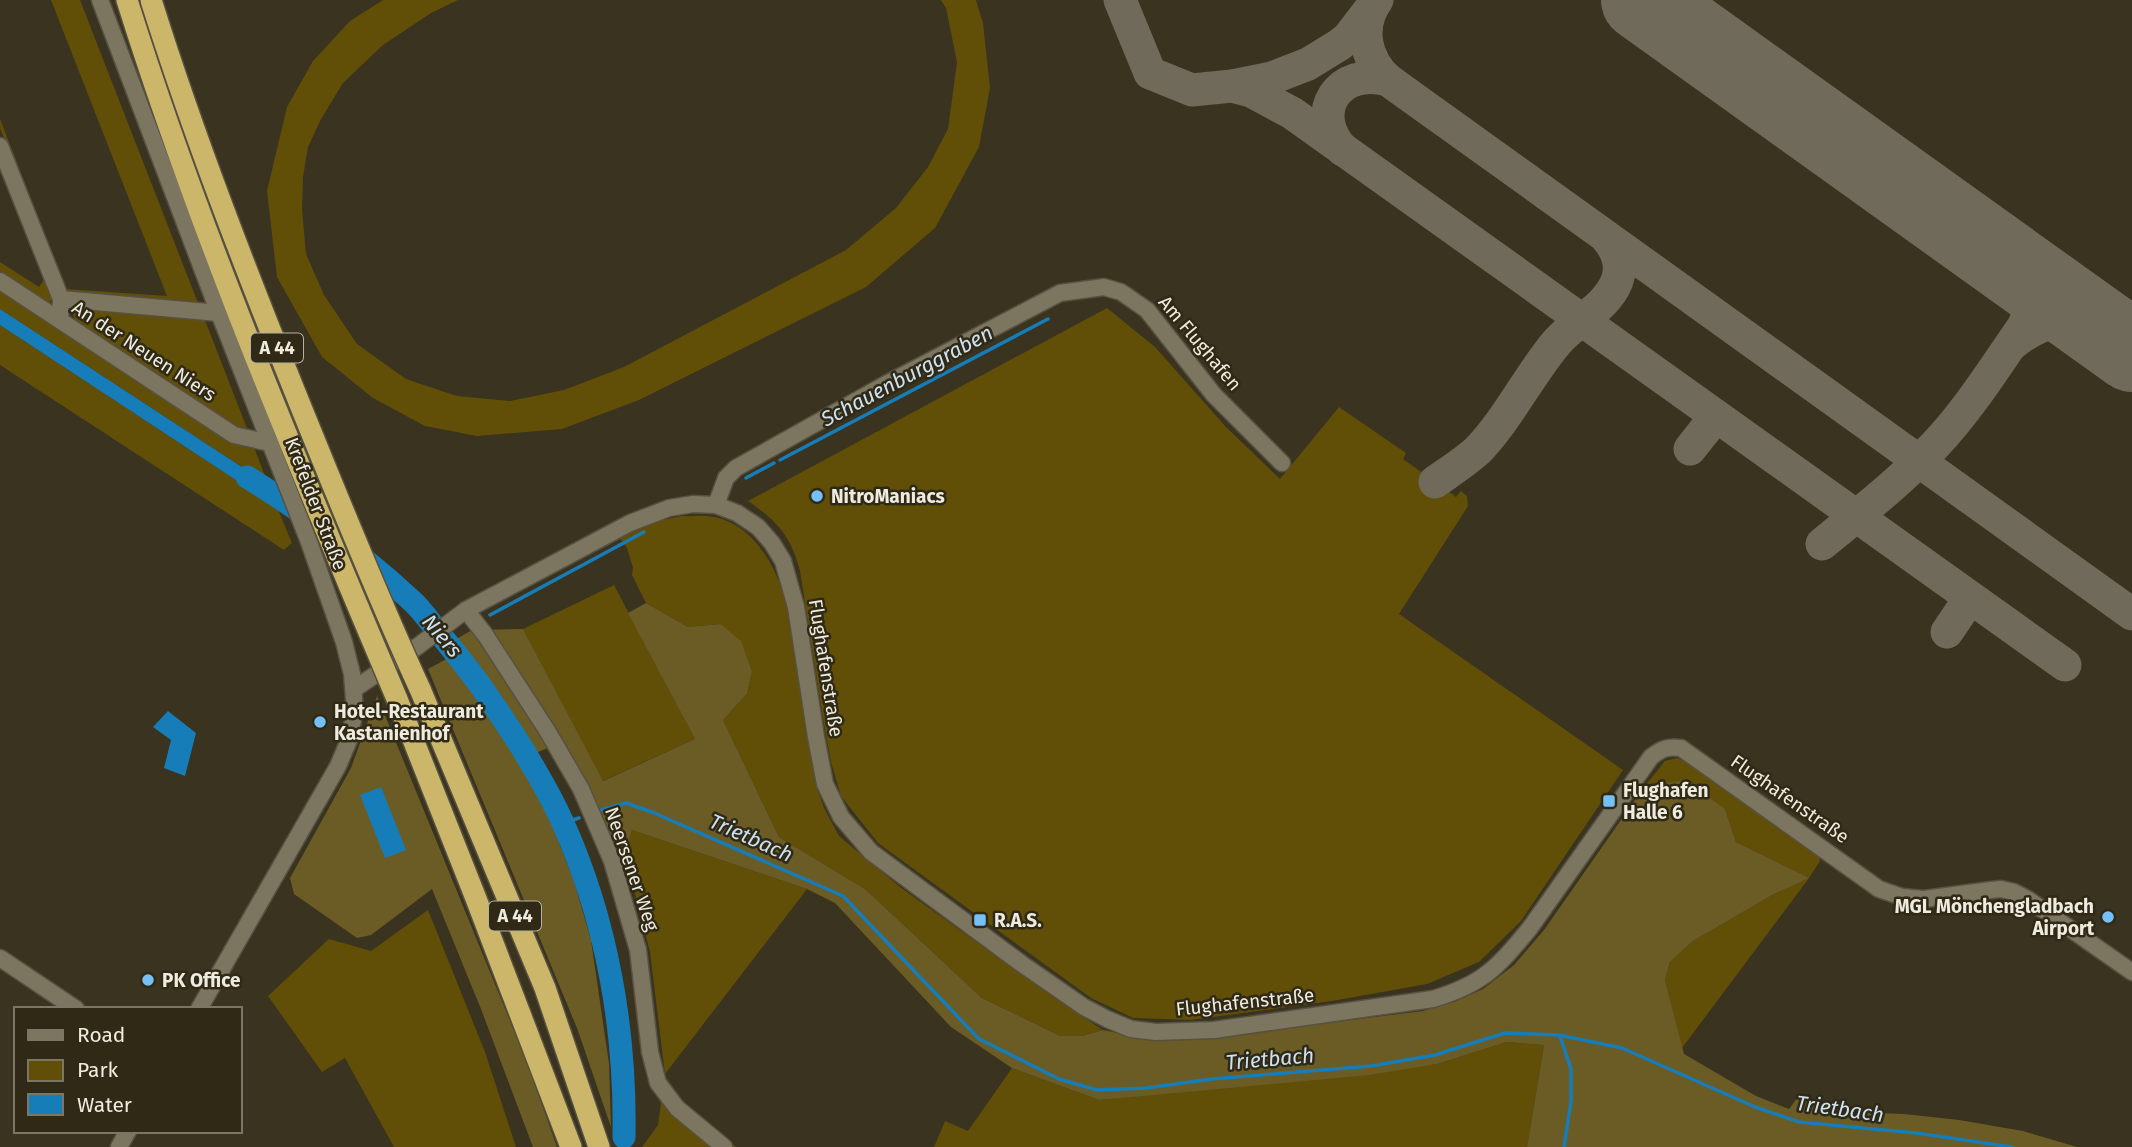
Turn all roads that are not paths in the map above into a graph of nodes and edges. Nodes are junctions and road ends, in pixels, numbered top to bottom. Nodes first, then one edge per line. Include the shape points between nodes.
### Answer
1 (100, 0) edge
2 (127, 0) edge
3 (151, 0) edge
4 (0, 146) edge
5 (0, 281) edge
6 (61, 299) junction
7 (219, 313) junction
8 (60, 320) junction
9 (270, 443) junction
10 (1282, 463) dead end
11 (716, 505) junction
12 (460, 614) junction
13 (354, 689) junction
14 (0, 958) edge
15 (2132, 972) edge
16 (73, 1007) edge
17 (200, 1007) edge
18 (571, 1147) edge
19 (599, 1147) edge
20 (724, 1147) edge

1 - 7 street, Krefelder Straße
2 - 18 highway, A 44, bridge via 225,281 397,699
3 - 19 highway, A 44, bridge via 261,307 545,988
4 - 6 street
5 - 8 street, An der Neuen Niers
6 - 7 street
6 - 8 street
7 - 9 street, Krefelder Straße
8 - 9 street, An der Neuen Niers via 234,435
9 - 13 street, Krefelder Straße via 344,642
10 - 11 street, Am Flughafen via 1214,395 1147,310 1121,292 1104,287 1060,293 736,468 726,478
11 - 12 street, Flughafenstraße via 669,508 630,523
11 - 15 street, Flughafenstraße via 758,527 783,561 796,607 825,783 841,817 871,852 964,923 1084,1007 1131,1029 1214,1030 1433,999 1460,991 1485,977 1509,954 1651,757 1670,746 1690,754 1879,889 1915,899 2001,889 2014,892
12 - 13 street, Flughafenstraße
12 - 20 street, Neersener Weg via 486,636 548,732 574,777 611,861 638,950 651,1060 658,1083 671,1103
13 - 17 street, Krefelder Straße via 349,740 338,766
14 - 16 street

